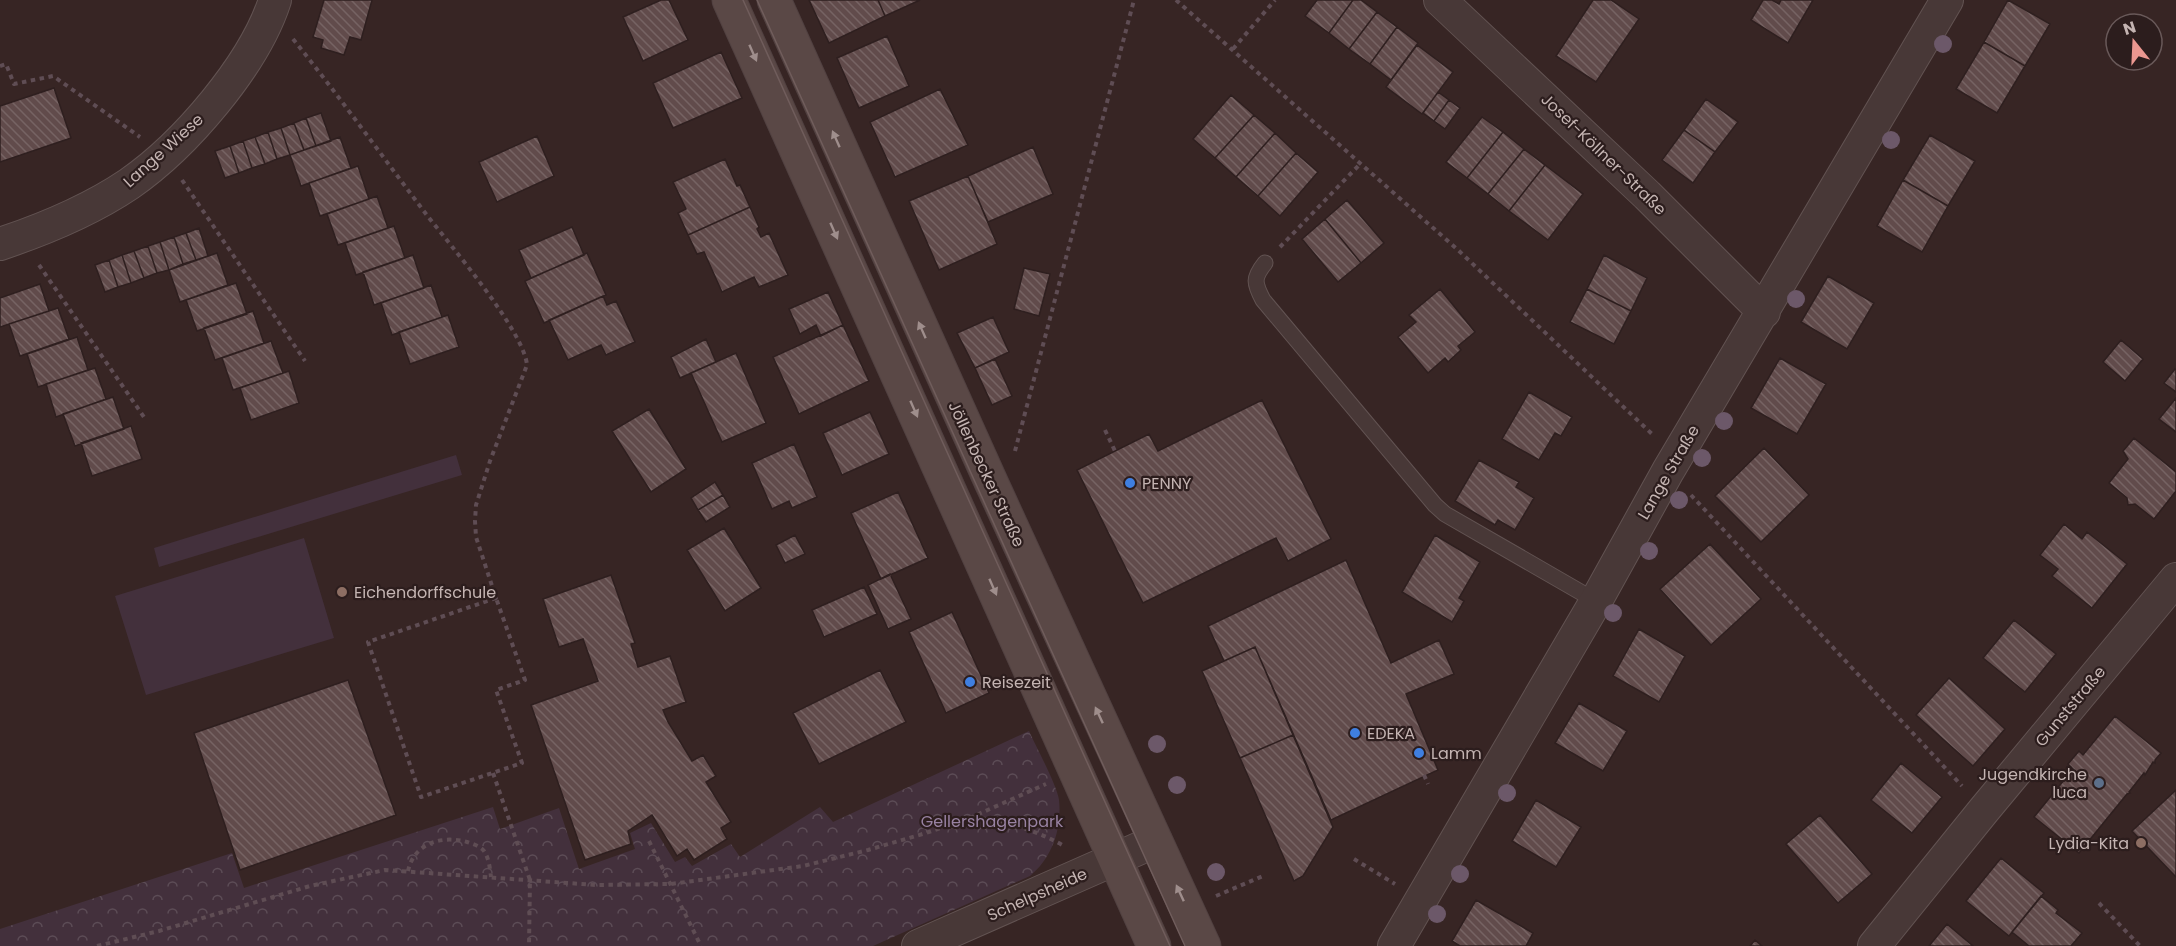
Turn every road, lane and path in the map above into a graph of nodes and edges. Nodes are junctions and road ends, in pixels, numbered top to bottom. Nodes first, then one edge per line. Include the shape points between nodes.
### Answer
1 (729, 0) edge
2 (774, 0) edge
3 (1134, 0) edge
4 (1176, 0) edge
5 (1275, 0) edge
6 (1440, 0) edge
7 (1947, 0) edge
8 (271, 11) edge
9 (1233, 49) junction
10 (1361, 163) junction
11 (10, 241) edge
12 (1265, 263) joint
13 (1764, 312) junction
14 (146, 420) dead end
15 (1105, 430) dead end
16 (1115, 451) dead end
17 (1672, 464) junction
18 (989, 479) junction
19 (2176, 579) edge
20 (496, 598) junction
21 (1596, 601) junction
22 (1075, 771) junction
23 (493, 773) junction
24 (1424, 776) dead end
25 (1428, 784) dead end
26 (1984, 810) junction
27 (972, 817) junction
28 (649, 841) dead end
29 (1156, 841) junction
30 (1354, 859) dead end
31 (1107, 863) junction
32 (408, 871) junction
33 (1263, 876) dead end
34 (491, 878) junction
35 (530, 880) junction
36 (671, 884) junction
37 (1422, 900) junction
38 (2099, 903) dead end
39 (1187, 909) junction
40 (97, 946) edge
41 (529, 946) edge
42 (701, 946) edge
43 (918, 946) edge
44 (1154, 946) edge
45 (1204, 946) edge
46 (1394, 946) edge
47 (1874, 946) edge
48 (2140, 946) edge

1 -> 22 main road
18 -> 2 main road, Jöllenbecker Straße
3 - 18 path via 1014,455 1000,474
4 - 9 path
5 - 9 path
6 - 13 street, Josef-Köllner-Straße via 1647,195
7 - 13 street, Lange Straße
8 - 11 street, Lange Wiese via 243,65 210,107 164,154 129,184 82,210
8 - 20 path via 487,295 526,355 527,366 476,505 476,537
9 - 10 path
10 - 12 path
10 - 17 path via 1458,250
11 - 14 path
12 - 21 lane via 1257,274 1256,287 1263,300 1435,505
13 - 17 street, Lange Straße
15 - 16 path
17 - 21 street, Lange Straße
17 - 26 path
29 -> 18 main road, Jöllenbecker Straße
19 - 26 street, Gunststraße
20 - 23 path via 525,680 496,690 522,763
20 - 23 path via 368,642 421,797
21 - 37 street, Lange Straße
22 - 27 path
22 - 31 main road
23 - 35 path
24 - 25 path
26 - 47 street, Gunststraße
27 - 31 path via 993,819 1048,837
27 - 36 path via 803,866
28 - 36 path
29 - 31 street, Schelpsheide
39 -> 29 main road, Jöllenbecker Straße
30 - 37 path
31 - 43 street, Schelpsheide
31 - 44 main road
32 - 34 path
32 - 34 path via 417,852 428,844 454,840 481,848
32 - 40 path via 385,870 310,886
33 - 39 path
34 - 35 path
35 - 36 path via 596,885
35 - 41 path
36 - 42 path
37 - 46 street, Lange Straße
38 - 48 path
39 - 45 main road, Jöllenbecker Straße

